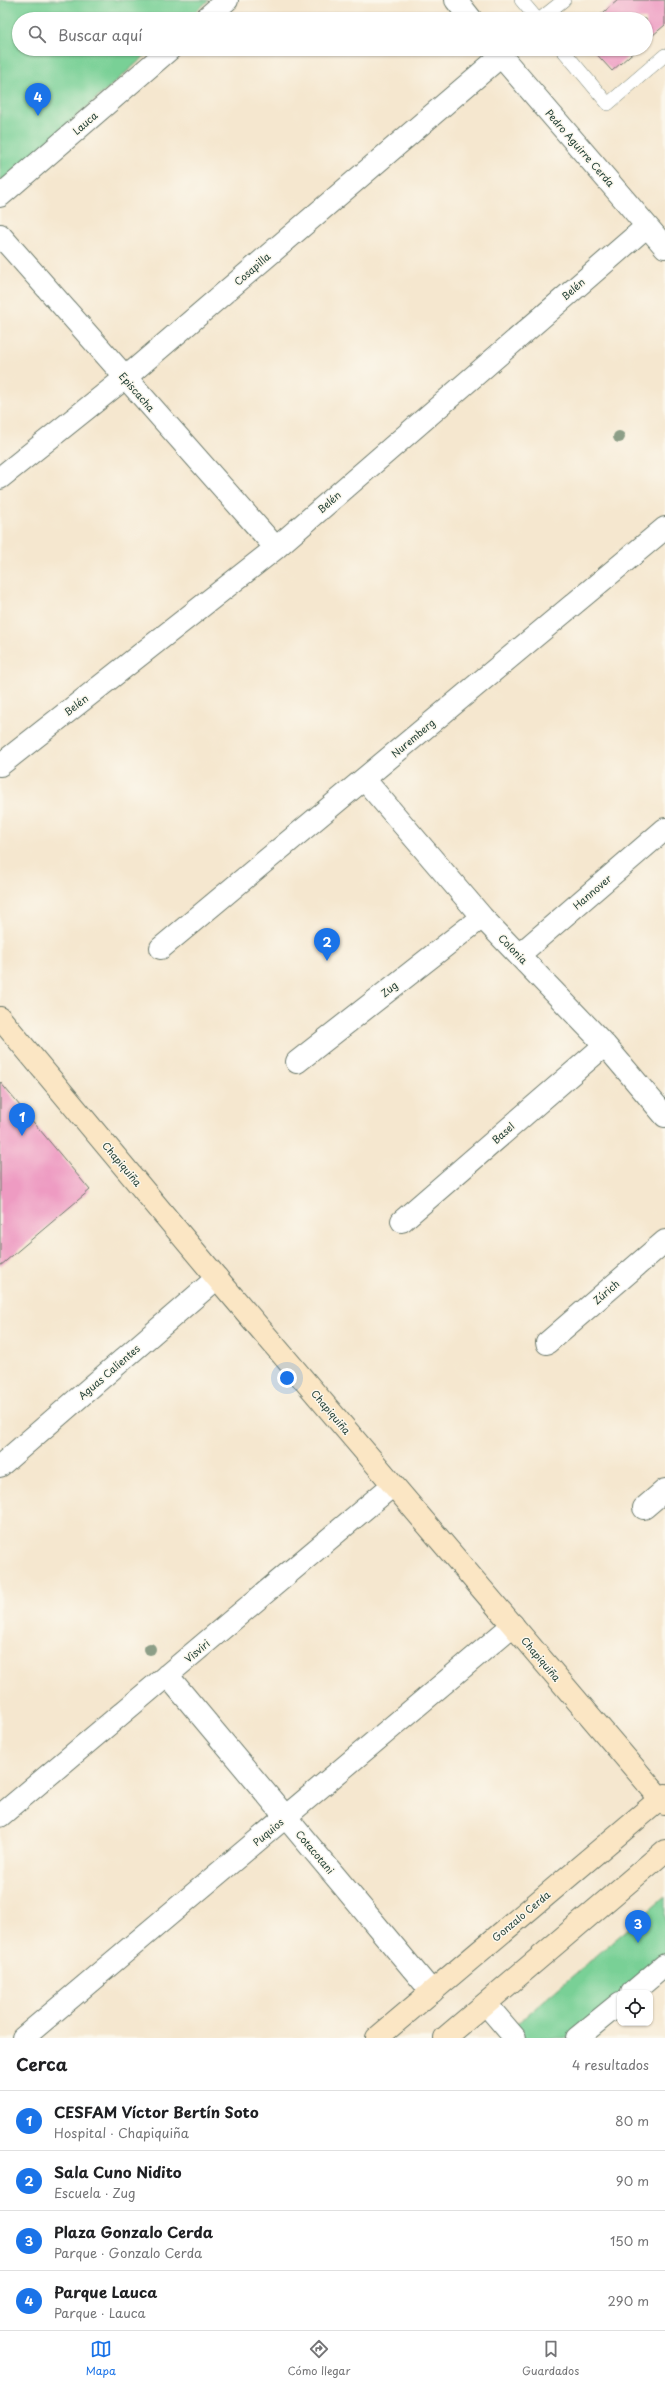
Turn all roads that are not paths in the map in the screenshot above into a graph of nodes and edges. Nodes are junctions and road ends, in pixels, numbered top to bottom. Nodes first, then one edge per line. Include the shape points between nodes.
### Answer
1 (227, 0) edge
2 (456, 0) edge
3 (521, 0) edge
4 (564, 0) edge
5 (213, 12) edge
6 (465, 12) edge
7 (531, 12) edge
8 (549, 12) edge
9 (665, 55) edge
10 (162, 56) edge
11 (495, 56) edge
12 (505, 56) edge
13 (568, 56) edge
14 (0, 196) edge
15 (647, 226) junction
16 (0, 235) edge
17 (665, 247) edge
18 (124, 378) junction
19 (0, 478) edge
20 (665, 528) edge
21 (276, 548) junction
22 (0, 765) edge
23 (364, 779) junction
24 (665, 829) edge
25 (482, 917) junction
26 (161, 948) dead end
27 (520, 955) junction
28 (0, 1018) edge
29 (604, 1045) junction
30 (297, 1062) dead end
31 (663, 1109) edge
32 (402, 1221) dead end
33 (665, 1241) edge
34 (217, 1278) junction
35 (546, 1343) dead end
36 (0, 1466) edge
37 (393, 1485) junction
38 (665, 1490) edge
39 (644, 1508) dead end
40 (513, 1625) junction
41 (167, 1675) junction
42 (664, 1799) edge
43 (0, 1816) edge
44 (286, 1817) junction
45 (665, 1851) edge
46 (665, 1965) edge
47 (636, 1990) edge
48 (432, 1992) junction
49 (486, 2004) junction
50 (617, 2005) edge
51 (24, 2038) edge
52 (377, 2038) edge
53 (445, 2038) edge
54 (516, 2038) edge
55 (577, 2038) edge

1 - 5 street
2 - 6 street
3 - 7 lane
4 - 8 lane
9 - 13 lane via 608,104
10 - 14 street, Lauca
11 - 18 street, Cosapilla
12 - 15 street, Pedro Aguirre Cerda
15 - 17 street, Pedro Aguirre Cerda
15 - 21 street, Belén
16 - 18 street, Episcacha
18 - 19 street, Cosapilla
18 - 21 street, Episcacha
20 - 23 street, Nuremberg
21 - 22 street, Belén
23 - 25 street, Colonia
23 - 26 street, Nuremberg
24 - 27 street, Hannover
25 - 27 street, Colonia
25 - 30 street, Zug
27 - 29 street, Colonia
28 - 34 street, Chapiquiña
29 - 31 street, Colonia
29 - 32 street, Basel
33 - 35 street, Zúrich
34 - 36 street, Aguas Calientes
34 - 37 street, Chapiquiña
37 - 40 street, Chapiquiña
37 - 41 street, Visviri
38 - 39 street
40 - 42 street, Chapiquiña
40 - 44 street, Puquios
41 - 43 street, Visviri
41 - 44 street, Cotacotani
42 - 48 street, Gonzalo Cerda
44 - 48 street, Cotacotani
44 - 51 street, Puquios
45 - 49 street
46 - 47 street
48 - 52 street, Gonzalo Cerda
49 - 53 street
49 - 54 street
50 - 55 street

